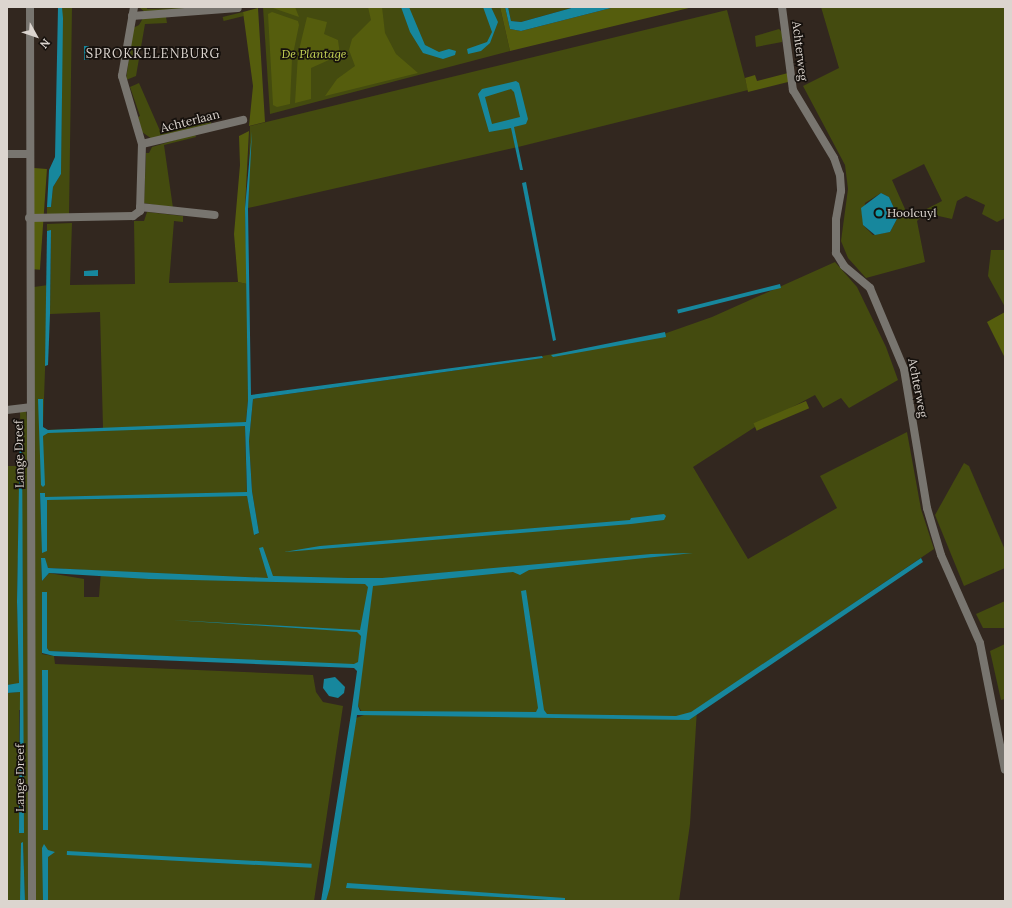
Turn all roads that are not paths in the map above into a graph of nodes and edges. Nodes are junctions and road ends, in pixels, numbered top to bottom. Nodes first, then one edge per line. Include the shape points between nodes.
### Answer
1 (30, 7) edge
2 (134, 7) edge
3 (782, 7) edge
4 (238, 8) dead end
5 (132, 16) junction
6 (243, 120) dead end
7 (142, 144) junction
8 (7, 154) edge
9 (29, 154) junction
10 (140, 207) junction
11 (216, 215) dead end
12 (29, 218) junction
13 (30, 407) junction
14 (7, 410) edge
15 (1005, 770) edge
16 (32, 901) edge

1 - 9 street, Lange Dreef
2 - 5 street
3 - 15 street, Achterweg via 793,90 834,158 840,176 836,253 844,266 870,288 904,369 927,508 941,555 980,643
4 - 5 street
5 - 7 street via 122,76
6 - 7 street, Achterlaan
7 - 10 street
8 - 9 street
9 - 12 street, Lange Dreef
10 - 11 street
10 - 12 street via 138,213 133,216
12 - 13 street, Lange Dreef
13 - 14 street
13 - 16 street, Lange Dreef

